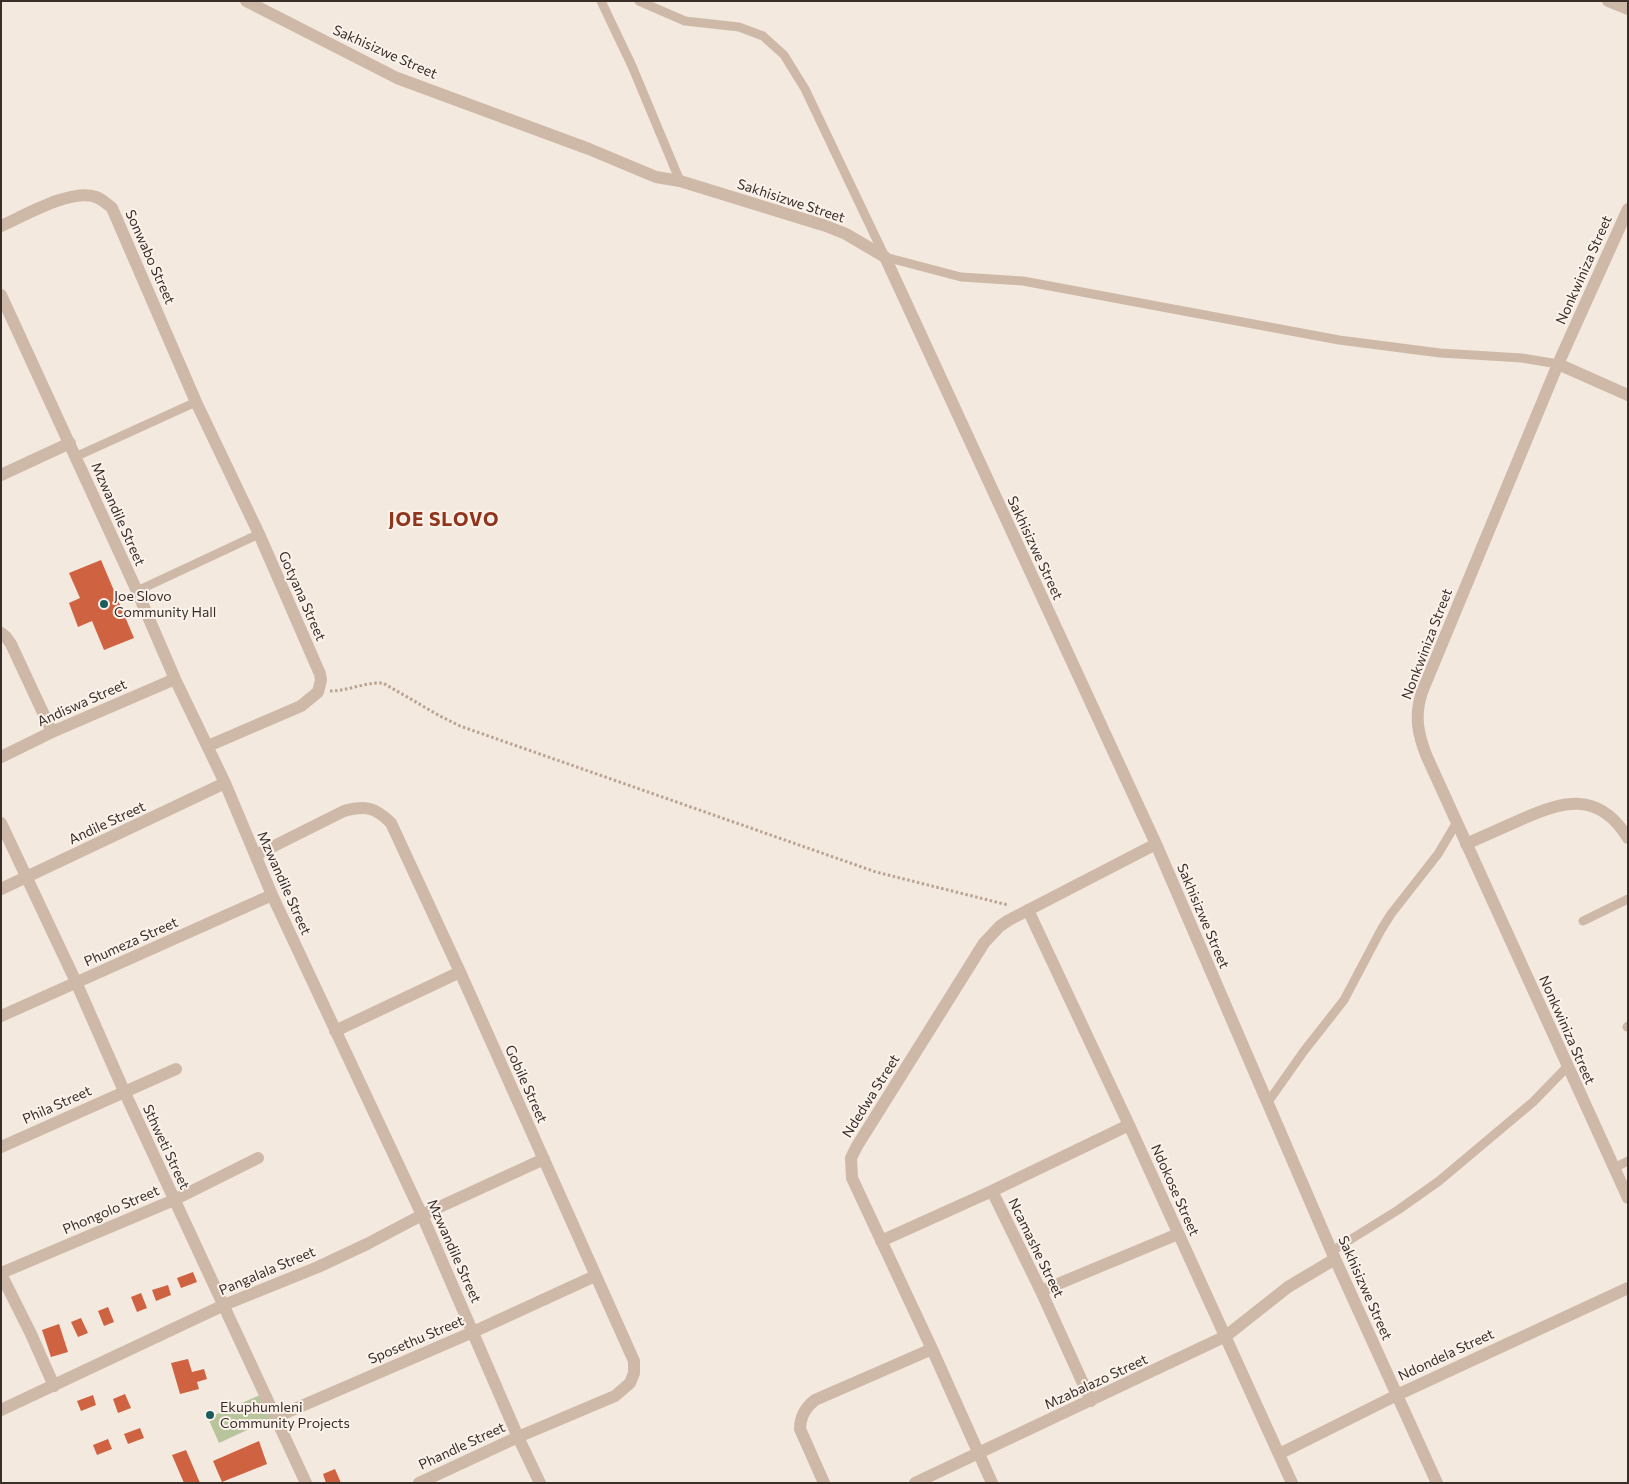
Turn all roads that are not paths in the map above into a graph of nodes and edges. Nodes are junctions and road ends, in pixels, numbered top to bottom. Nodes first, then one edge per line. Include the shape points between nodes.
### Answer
1 (246, 1) edge
2 (601, 1) edge
3 (640, 1) edge
4 (1608, 1) edge
5 (1628, 9) edge
6 (680, 181) junction
7 (1628, 209) edge
8 (1, 226) edge
9 (885, 257) junction
10 (1, 295) edge
11 (1558, 364) junction
12 (1628, 395) edge
13 (196, 402) junction
14 (70, 443) junction
15 (75, 457) junction
16 (1, 475) edge
17 (259, 534) junction
18 (137, 592) junction
19 (1, 634) edge
20 (175, 679) junction
21 (52, 732) junction
22 (208, 746) junction
23 (1, 757) edge
24 (225, 783) junction
25 (1457, 822) junction
26 (1, 823) edge
27 (1628, 838) edge
28 (1156, 844) junction
29 (1466, 844) junction
30 (256, 855) junction
31 (28, 877) junction
32 (1, 889) edge
33 (272, 896) junction
34 (1628, 899) edge
35 (1028, 910) junction
36 (1583, 921) dead end
37 (460, 972) junction
38 (76, 982) junction
39 (1, 1016) edge
40 (335, 1031) junction
41 (1568, 1066) junction
42 (176, 1069) dead end
43 (124, 1091) junction
44 (1268, 1102) junction
45 (1129, 1125) junction
46 (1, 1147) edge
47 (258, 1158) dead end
48 (544, 1159) junction
49 (1628, 1162) edge
50 (1614, 1168) junction
51 (992, 1191) junction
52 (1628, 1198) edge
53 (174, 1200) junction
54 (422, 1216) junction
55 (1178, 1234) junction
56 (881, 1241) junction
57 (1334, 1255) junction
58 (1, 1273) edge
59 (595, 1276) junction
60 (1628, 1288) edge
61 (1041, 1291) junction
62 (224, 1305) junction
63 (473, 1332) junction
64 (1226, 1336) junction
65 (932, 1349) junction
66 (54, 1386) junction
67 (1397, 1395) junction
68 (1091, 1401) junction
69 (1, 1410) edge
70 (276, 1417) junction
71 (518, 1437) junction
72 (979, 1454) junction
73 (1279, 1454) junction
74 (306, 1483) edge
75 (419, 1483) edge
76 (540, 1483) edge
77 (824, 1483) edge
78 (915, 1483) edge
79 (992, 1483) edge
80 (1292, 1483) edge
81 (1437, 1483) edge

1 - 6 street, Sakhisizwe Street via 397,78 656,177
2 - 6 lane
3 - 9 lane via 685,21 739,27 763,36 784,55 805,89
4 - 5 street
6 - 9 street, Sakhisizwe Street via 833,229
7 - 11 street, Nonkwiniza Street
8 - 13 street, Sonwabo Street via 74,195 96,197 112,208
9 - 11 lane via 961,277 1023,280 1339,340
9 - 28 street, Sakhisizwe Street
10 - 14 street, Mzwandile Street
11 - 12 street
11 - 25 street, Nonkwiniza Street via 1418,702 1420,740
13 - 15 lane
13 - 17 street, Gotyana Street
14 - 15 street, Mzwandile Street
14 - 16 street
15 - 18 street, Mzwandile Street
17 - 18 lane
17 - 22 street, Gotyana Street via 321,680 318,692 302,706
18 - 20 street, Mzwandile Street
19 - 21 street via 11,644
20 - 21 street, Andiswa Street
20 - 22 street, Mzwandile Street
21 - 23 street, Andiswa Street
22 - 24 street, Mzwandile Street
24 - 30 street, Mzwandile Street
24 - 31 street, Andile Street
25 - 29 street, Nonkwiniza Street
25 - 44 lane via 1438,854 1391,914 1344,1000
26 - 31 street, Sthweti Street
27 - 29 street via 1616,821 1602,810 1568,804 1532,815
28 - 35 street, Ndedwa Street
28 - 44 street, Sakhisizwe Street
29 - 41 street, Nonkwiniza Street
30 - 33 street, Mzwandile Street
30 - 37 street, Gobile Street via 344,811 368,808 381,813 391,822
31 - 32 street, Andile Street
31 - 38 street, Sthweti Street
33 - 38 street, Phumeza Street
33 - 40 street, Mzwandile Street
34 - 36 lane
35 - 45 street, Ndokose Street
35 - 56 street, Ndedwa Street via 1000,926 984,943 851,1158 852,1178
37 - 40 street
37 - 48 street, Gobile Street
38 - 39 street, Phumeza Street
38 - 43 street, Sthweti Street
40 - 54 street, Mzwandile Street
41 - 50 street, Nonkwiniza Street
41 - 57 lane via 1539,1096 1439,1181
42 - 43 street, Phila Street
43 - 46 street, Phila Street
43 - 53 street, Sthweti Street
44 - 57 street, Sakhisizwe Street
45 - 51 street
45 - 55 street, Ndokose Street
47 - 53 street, Phongolo Street
48 - 54 street, Pangalala Street
48 - 59 street, Gobile Street
49 - 50 lane
50 - 52 street, Nonkwiniza Street
51 - 56 street, Ncamashe Street
51 - 61 street, Ncamashe Street
53 - 58 street, Phongolo Street
53 - 62 street, Sthweti Street
54 - 62 street, Pangalala Street via 318,1267
54 - 63 street, Mzwandile Street
55 - 61 street
55 - 64 street, Ndokose Street
56 - 65 street, Ndedwa Street
57 - 64 street, Mzabalazo Street
57 - 67 street, Sakhisizwe Street
58 - 66 street
59 - 63 street, Sposethu Street
59 - 71 street, Gobile Street via 634,1362 630,1383 615,1396
60 - 67 street, Ndondela Street
61 - 68 street, Ncamashe Street
62 - 66 street, Pangalala Street
62 - 70 street, Sthweti Street
63 - 70 street, Sposethu Street
63 - 71 street, Mzwandile Street
64 - 68 street, Mzabalazo Street
64 - 73 street, Ndokose Street
65 - 72 street, Ndedwa Street
65 - 77 street via 816,1400 807,1407 800,1429
66 - 69 street, Pangalala Street
67 - 73 street, Ndondela Street
67 - 81 street, Sakhisizwe Street
68 - 72 street, Mzabalazo Street
70 - 74 street, Sthweti Street
71 - 75 street, Phandle Street
71 - 76 street, Mzwandile Street
72 - 78 street, Mzabalazo Street
72 - 79 street, Ndedwa Street
73 - 80 street, Ndokose Street

